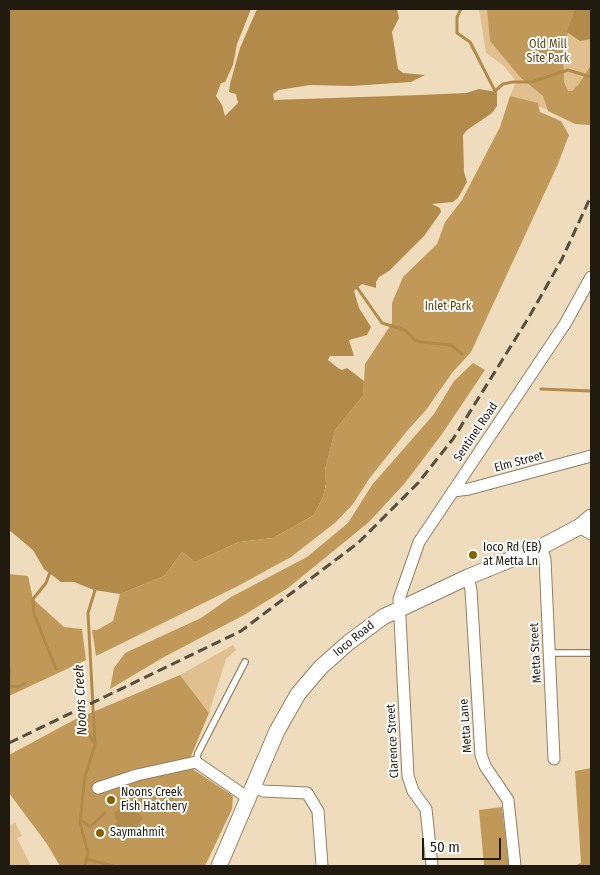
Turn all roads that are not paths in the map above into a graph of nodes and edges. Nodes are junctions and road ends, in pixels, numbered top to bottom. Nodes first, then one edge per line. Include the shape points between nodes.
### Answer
1 (591, 277) edge
2 (591, 456) edge
3 (453, 490) junction
4 (591, 517) edge
5 (585, 531) edge
6 (541, 547) junction
7 (468, 577) junction
8 (400, 608) junction
9 (549, 653) junction
10 (591, 653) edge
11 (245, 662) dead end
12 (554, 759) dead end
13 (196, 762) junction
14 (98, 788) dead end
15 (251, 792) junction
16 (219, 866) edge
17 (322, 866) edge
18 (432, 866) edge
19 (515, 866) edge

1 - 3 street, Sentinel Road via 566,324
2 - 3 street, Elm Street via 469,489
3 - 8 street, Sentinel Road via 419,542 399,599
4 - 5 main road, Ioco Road
5 - 6 main road, Ioco Road
6 - 7 main road, Ioco Road
6 - 9 street, Metta Street via 545,559
7 - 8 main road, Ioco Road
7 - 19 street, Metta Lane via 472,590 481,755 508,800
8 - 15 main road, Ioco Road via 348,643 298,694 277,731
8 - 18 street, Clarence Street via 408,776 413,791 426,809
9 - 10 lane
9 - 12 street, Metta Street
11 - 13 lane via 198,752
13 - 14 street via 137,775
13 - 15 street
15 - 16 main road, Ioco Road
15 - 17 street via 307,793 318,811

